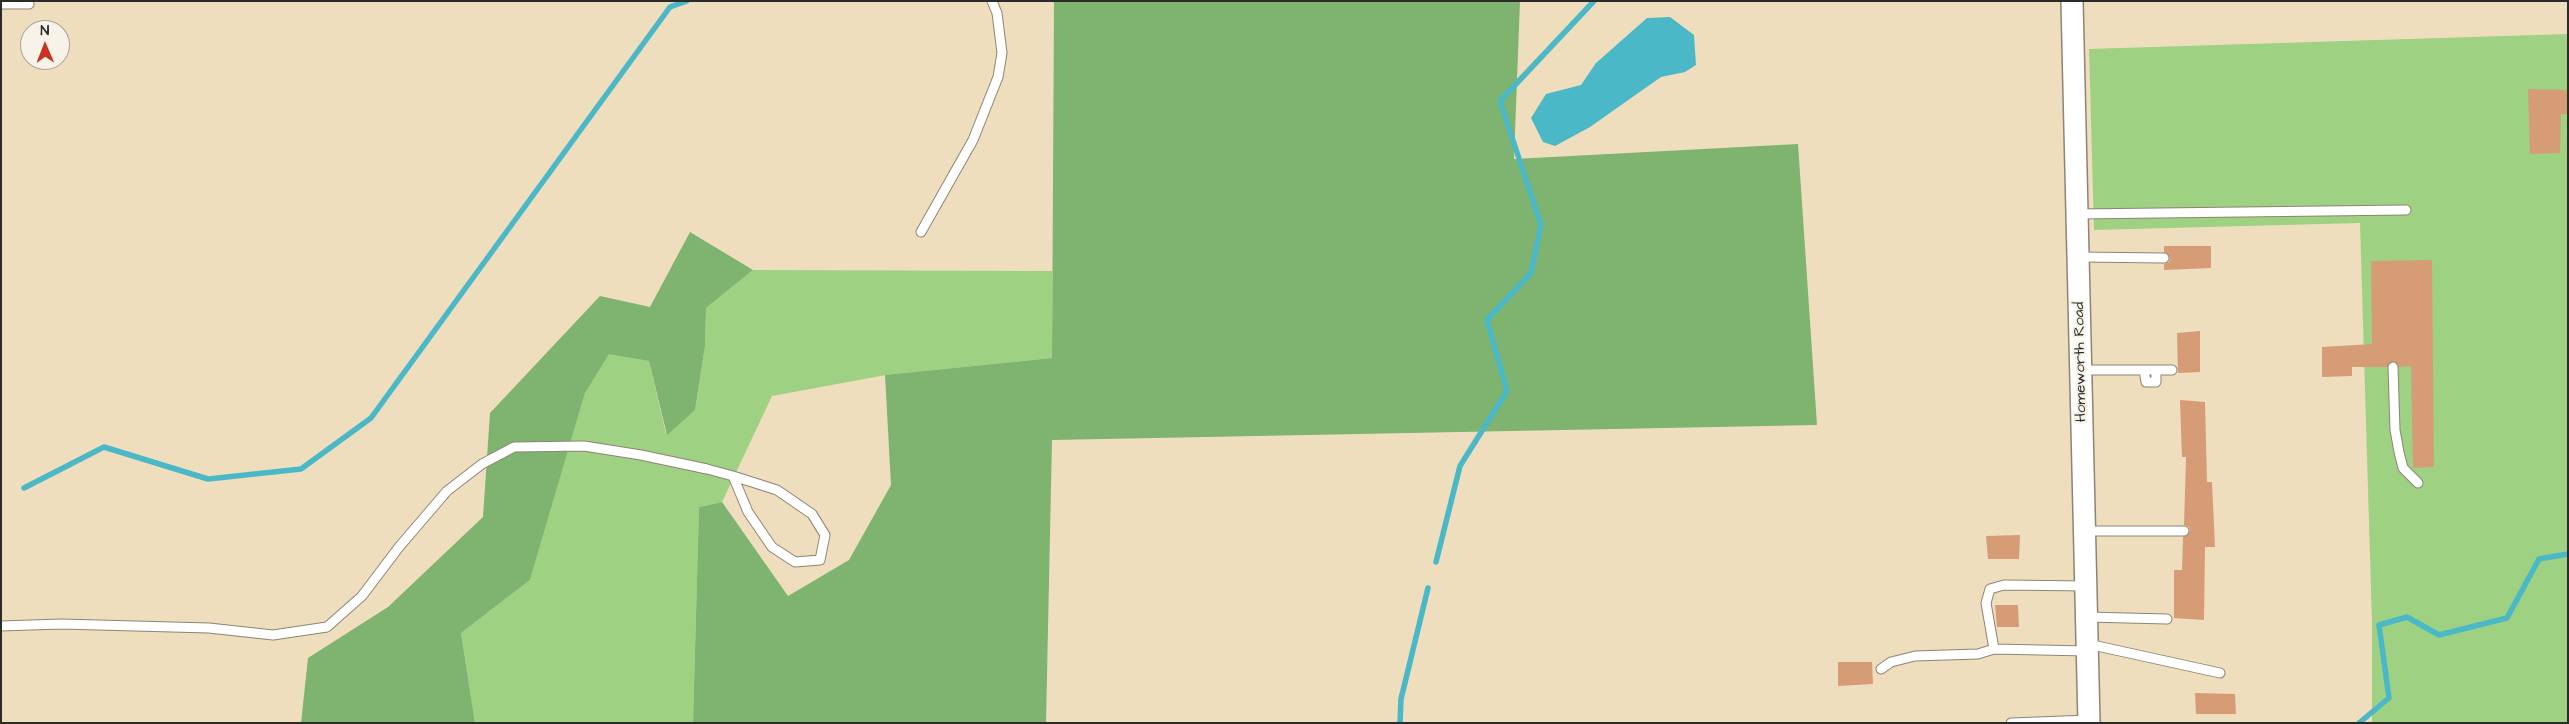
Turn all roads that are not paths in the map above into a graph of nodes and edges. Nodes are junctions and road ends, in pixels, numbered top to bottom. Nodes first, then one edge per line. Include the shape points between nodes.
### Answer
1 (992, 1) edge
2 (2072, 1) edge
3 (1, 4) edge
4 (29, 4) dead end
5 (2406, 210) dead end
6 (2078, 214) junction
7 (921, 232) dead end
8 (2079, 258) junction
9 (2164, 258) dead end
10 (2393, 367) dead end
11 (2082, 370) junction
12 (2172, 370) dead end
13 (734, 476) junction
14 (2418, 483) dead end
15 (2086, 531) junction
16 (2184, 531) dead end
17 (2087, 586) junction
18 (2088, 617) junction
19 (2167, 619) dead end
20 (1, 626) edge
21 (2088, 647) junction
22 (1994, 650) junction
23 (1881, 669) dead end
24 (2220, 673) dead end
25 (2089, 721) edge
26 (2011, 723) edge

1 - 7 lane via 997,13 1002,53 998,77 973,140
2 - 6 street, Homeworth Road
3 - 4 lane
5 - 6 lane
6 - 8 street, Homeworth Road
8 - 9 lane
8 - 11 street, Homeworth Road
10 - 14 lane via 2399,452 2404,468
11 - 12 lane
11 - 15 street, Homeworth Road
13 - 13 lane via 777,490 812,514 825,535 820,560 795,562 772,547 748,512
13 - 20 lane via 584,446 514,447 482,464 447,491 362,596 327,627 272,635 209,628 61,624
15 - 16 lane
15 - 17 street, Homeworth Road
17 - 18 street, Homeworth Road
17 - 22 lane via 2004,585 1990,589 1986,603
18 - 19 lane
18 - 21 street, Homeworth Road
21 - 22 lane
21 - 24 lane
21 - 25 street, Homeworth Road
22 - 23 lane via 1978,654 1915,656 1891,662
25 - 26 lane

